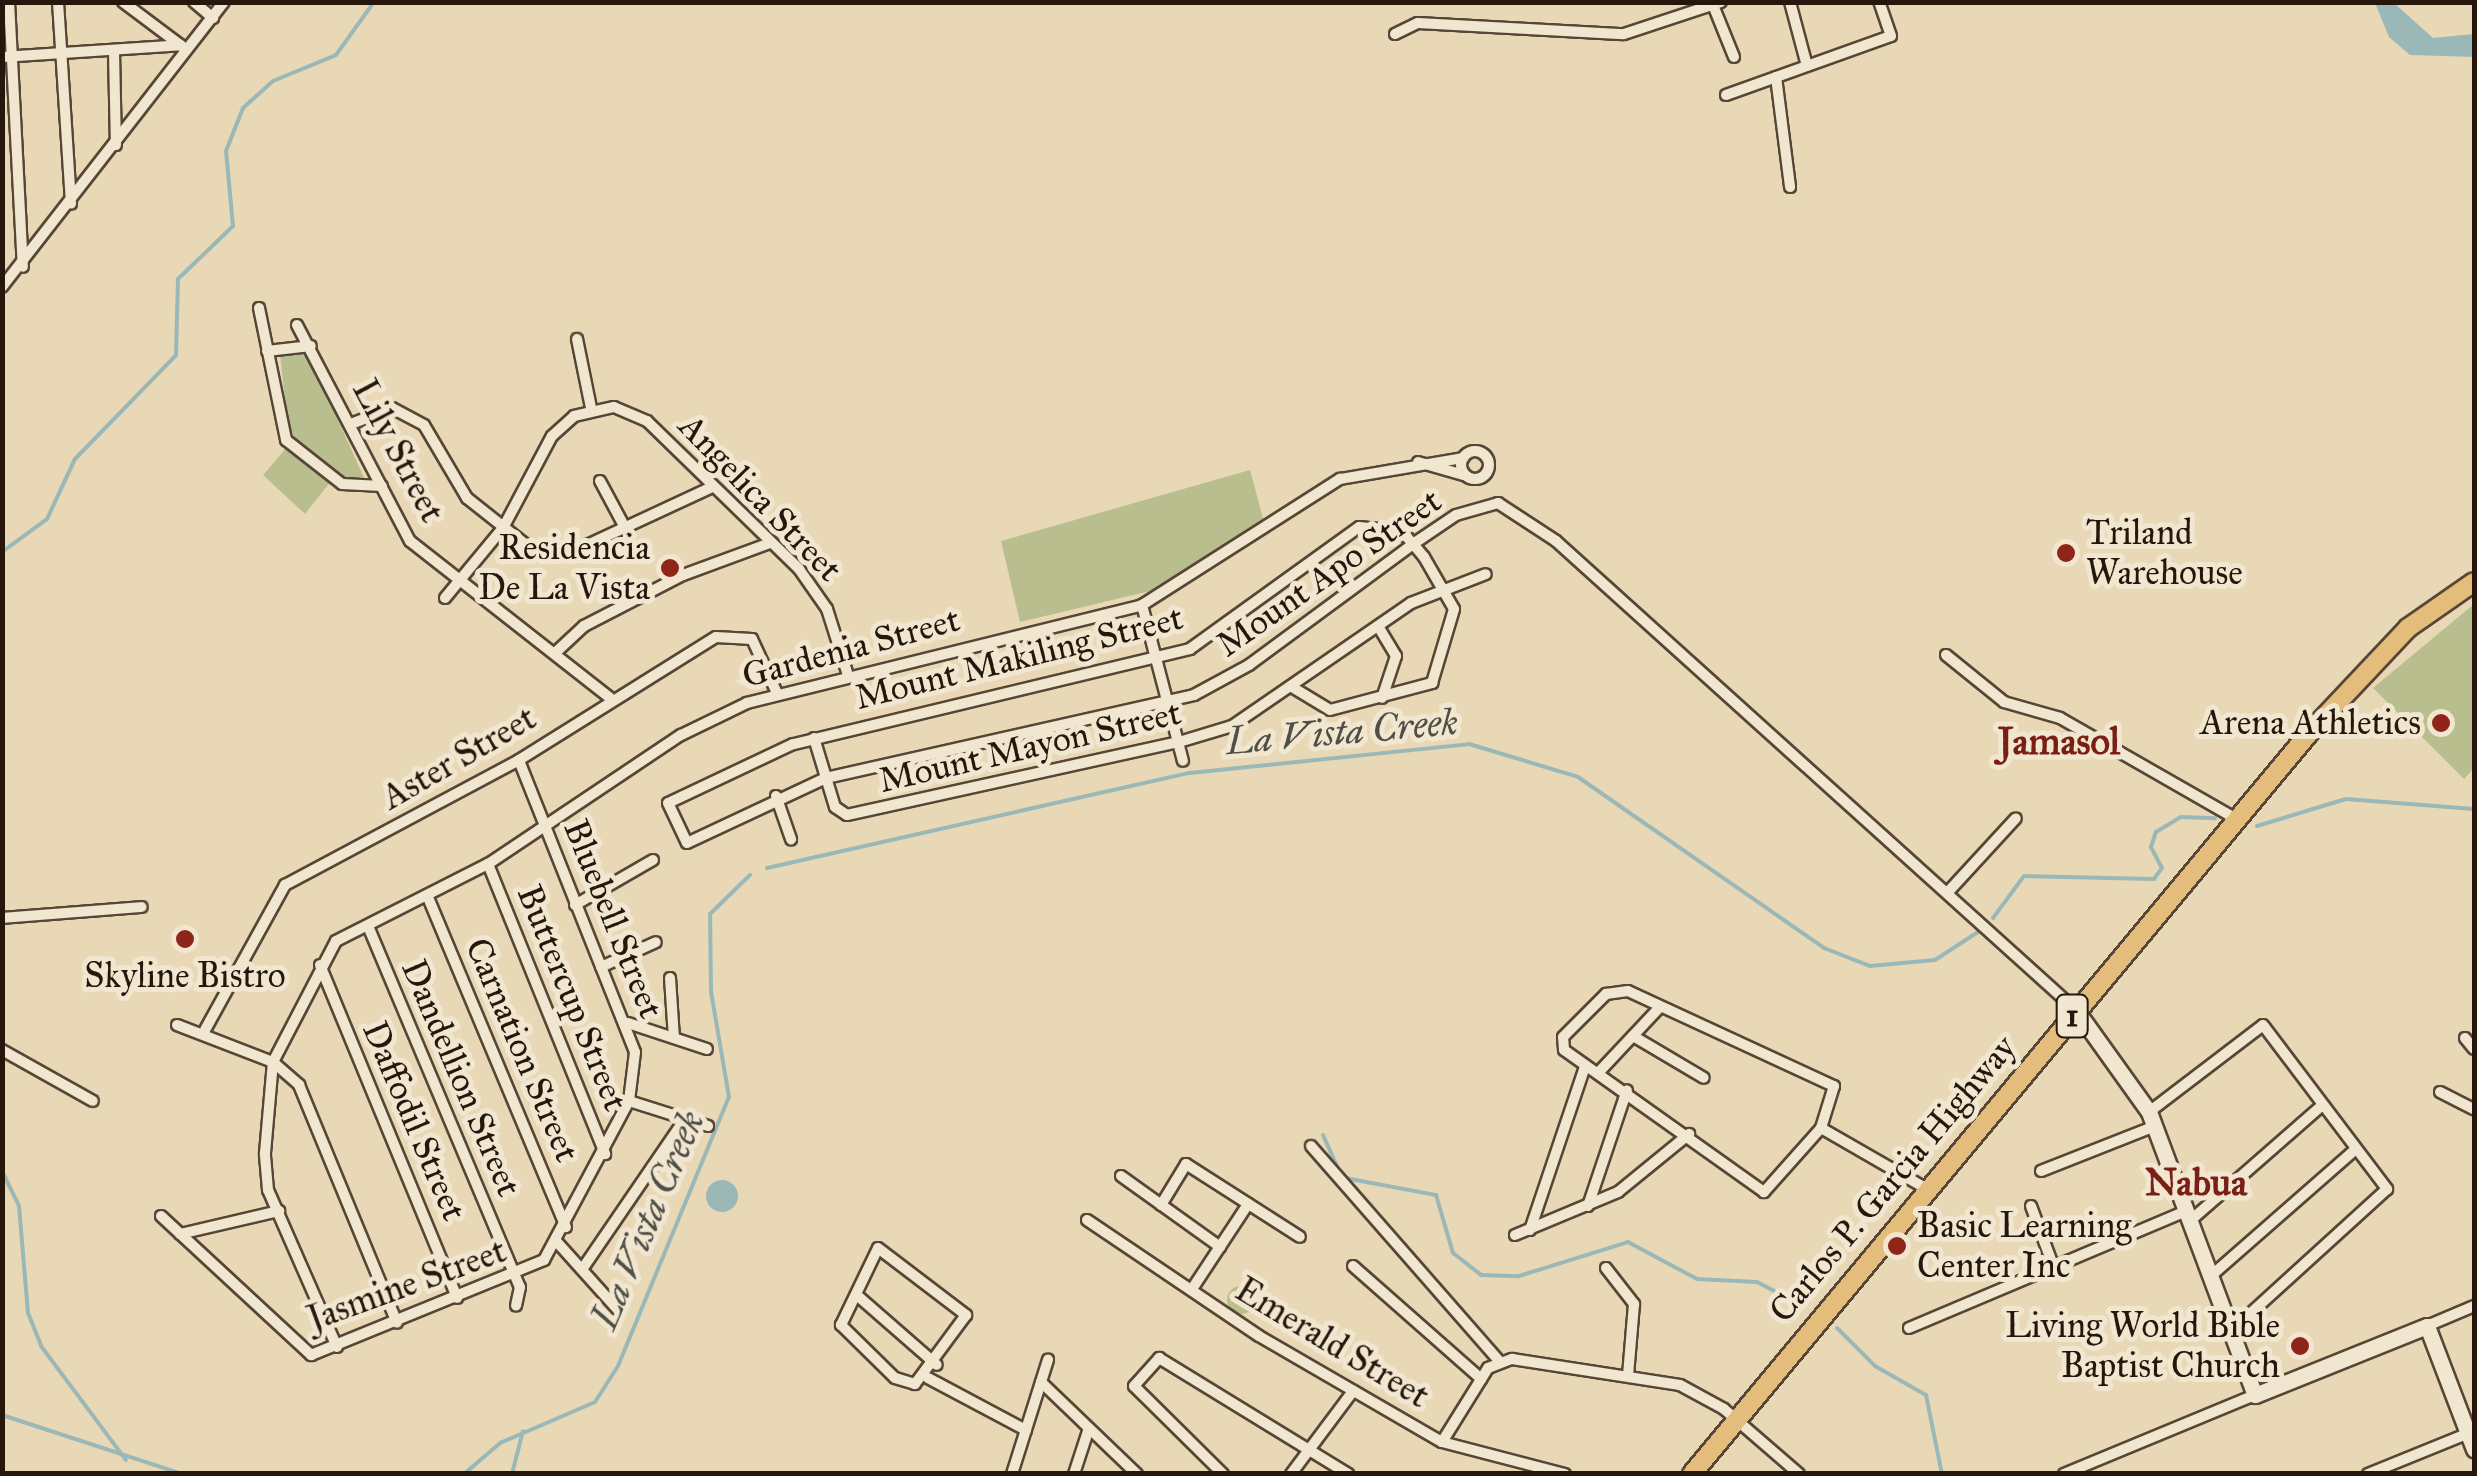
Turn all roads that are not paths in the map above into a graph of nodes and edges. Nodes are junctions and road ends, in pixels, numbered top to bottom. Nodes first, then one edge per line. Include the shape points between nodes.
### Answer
1 (10, 2) edge
2 (58, 2) edge
3 (123, 2) edge
4 (194, 2) edge
5 (224, 2) edge
6 (1790, 2) edge
7 (1879, 2) edge
8 (1717, 4) edge
9 (213, 18) junction
10 (1395, 34) dead end
11 (184, 48) junction
12 (114, 52) junction
13 (62, 54) junction
14 (8, 57) edge
15 (1734, 57) dead end
16 (1806, 66) junction
17 (1776, 77) junction
18 (1726, 94) dead end
19 (116, 146) junction
20 (1790, 187) dead end
21 (71, 205) junction
22 (23, 268) junction
23 (2, 287) edge
24 (258, 308) dead end
25 (297, 325) dead end
26 (577, 339) dead end
27 (310, 346) junction
28 (266, 351) junction
29 (592, 408) junction
30 (351, 424) junction
31 (1463, 458) junction
32 (1418, 462) junction
33 (1464, 475) junction
34 (1478, 479) junction
35 (600, 481) dead end
36 (382, 486) junction
37 (712, 486) junction
38 (1484, 504) junction
39 (622, 522) junction
40 (503, 528) junction
41 (770, 543) junction
42 (1413, 544) junction
43 (1486, 574) dead end
44 (459, 580) junction
45 (2474, 582) edge
46 (1444, 586) junction
47 (444, 598) dead end
48 (1142, 605) junction
49 (1378, 626) junction
50 (554, 653) junction
51 (1946, 655) dead end
52 (1157, 658) junction
53 (847, 672) junction
54 (1292, 687) junction
55 (776, 691) junction
56 (610, 698) junction
57 (1382, 698) junction
58 (1168, 701) junction
59 (814, 738) junction
60 (1179, 742) junction
61 (519, 760) junction
62 (1184, 762) dead end
63 (826, 778) junction
64 (776, 796) junction
65 (2016, 818) dead end
66 (2236, 819) junction
67 (546, 826) junction
68 (791, 838) dead end
69 (688, 843) joint
70 (653, 860) dead end
71 (488, 864) junction
72 (1948, 892) junction
73 (427, 895) junction
74 (575, 905) junction
75 (142, 907) dead end
76 (2, 918) edge
77 (368, 926) junction
78 (656, 942) dead end
79 (320, 965) junction
80 (601, 968) junction
81 (670, 978) dead end
82 (1660, 1007) junction
83 (2076, 1010) junction
84 (628, 1023) junction
85 (178, 1025) dead end
86 (205, 1030) junction
87 (1633, 1036) junction
88 (674, 1038) junction
89 (2464, 1038) dead end
90 (707, 1049) dead end
91 (2474, 1049) edge
92 (2, 1050) edge
93 (273, 1062) junction
94 (1586, 1067) junction
95 (1598, 1073) junction
96 (1704, 1078) dead end
97 (1627, 1090) junction
98 (2440, 1092) dead end
99 (93, 1101) dead end
100 (629, 1101) junction
101 (2318, 1109) junction
102 (2474, 1109) edge
103 (2152, 1119) junction
104 (685, 1120) junction
105 (708, 1126) dead end
106 (1820, 1128) junction
107 (1689, 1134) junction
108 (1311, 1146) dead end
109 (2355, 1150) junction
110 (605, 1154) junction
111 (2042, 1170) dead end
112 (1121, 1176) dead end
113 (1928, 1188) junction
114 (1161, 1204) junction
115 (1248, 1204) junction
116 (1588, 1206) junction
117 (2031, 1206) dead end
118 (280, 1211) junction
119 (2189, 1215) junction
120 (161, 1216) dead end
121 (1087, 1220) dead end
122 (566, 1227) junction
123 (1530, 1230) junction
124 (180, 1234) junction
125 (1515, 1234) dead end
126 (1300, 1237) dead end
127 (557, 1242) junction
128 (1220, 1247) junction
129 (1353, 1266) dead end
130 (2052, 1266) junction
131 (583, 1268) junction
132 (1606, 1268) dead end
133 (516, 1276) junction
134 (2212, 1276) junction
135 (1192, 1289) junction
136 (859, 1297) junction
137 (457, 1298) junction
138 (516, 1306) dead end
139 (2474, 1306) edge
140 (618, 1310) dead end
141 (398, 1323) junction
142 (2427, 1326) junction
143 (1909, 1328) dead end
144 (2232, 1330) junction
145 (336, 1348) junction
146 (1048, 1360) dead end
147 (1500, 1361) junction
148 (937, 1365) junction
149 (1628, 1375) junction
150 (928, 1378) junction
151 (1481, 1379) junction
152 (1041, 1382) junction
153 (1353, 1391) junction
154 (2255, 1395) junction
155 (1736, 1419) junction
156 (1089, 1428) junction
157 (1026, 1430) junction
158 (2472, 1441) edge
159 (1442, 1442) junction
160 (1310, 1450) junction
161 (1012, 1474) edge
162 (1074, 1474) edge
163 (1137, 1474) edge
164 (1223, 1474) edge
165 (1290, 1474) edge
166 (1348, 1474) edge
167 (1565, 1474) edge
168 (1692, 1474) edge
169 (1799, 1474) edge
170 (2064, 1474) edge
171 (2368, 1474) edge

1 - 14 street
2 - 13 street
3 - 11 street
4 - 9 street
5 - 9 street
6 - 16 street
7 - 16 street via 1891,36
8 - 10 street via 1624,34 1418,24
8 - 15 street
9 - 11 street
11 - 12 street
11 - 19 street
12 - 13 street
12 - 19 street
13 - 14 street
13 - 21 street
14 - 22 street
16 - 17 street
17 - 18 street
17 - 20 street
19 - 21 street
21 - 22 street
22 - 23 street
24 - 28 street
25 - 27 street, Lily Street
26 - 29 street
27 - 28 street
27 - 30 street, Lily Street
28 - 36 street via 286,440 342,484
29 - 37 street, Angelica Street via 647,421
29 - 40 street via 552,436
30 - 36 street, Lily Street
30 - 40 street via 379,408 410,416 437,440 462,491
31 - 32 street, Gardenia Street
31 - 33 street
31 - 34 street via 1486,458
32 - 33 street
32 - 48 street, Gardenia Street via 1316,491
33 - 34 street
34 - 38 street
35 - 39 street
36 - 44 street, Lily Street via 410,541
37 - 39 street
37 - 41 street, Angelica Street
38 - 42 street, Mount Apo Street
38 - 72 street, Mount Apo Street via 1529,518
39 - 40 street via 554,557
40 - 44 street
41 - 50 street via 682,575 584,626
41 - 53 street, Angelica Street via 815,588
42 - 46 street
42 - 52 street, Mount Makiling Street via 1386,525 1365,525 1204,641
42 - 58 street, Mount Apo Street via 1237,672
43 - 46 street, Mount Mayon Street
44 - 47 street
44 - 50 street, Lily Street
45 - 66 highway, Carlos P. Garcia Highway / 1 via 2390,644
46 - 49 street, Mount Mayon Street
46 - 57 street via 1454,618 1436,676 1420,692
48 - 52 street
48 - 53 street, Gardenia Street
49 - 54 street, Mount Mayon Street
49 - 57 street via 1396,656
50 - 56 street, Lily Street
51 - 66 street via 2004,702 2060,718
52 - 58 street
52 - 59 street, Mount Makiling Street
53 - 55 street, Gardenia Street
54 - 57 street via 1319,710
54 - 60 street, Mount Mayon Street via 1232,726
55 - 56 street, Aster Street via 766,653 736,634
55 - 67 street, Gardenia Street via 681,735
56 - 61 street, Aster Street
58 - 60 street
58 - 63 street, Mount Apo Street
59 - 63 street
59 - 69 street, Mount Makiling Street via 668,803
60 - 62 street
60 - 63 street, Mount Mayon Street via 840,813
61 - 67 street, Bluebell Street
61 - 86 street, Aster Street via 285,885
63 - 64 street, Mount Apo Street
64 - 68 street
64 - 69 street, Mount Apo Street
65 - 72 street
66 - 83 highway, Carlos P. Garcia Highway / 1
67 - 71 street, Gardenia Street
67 - 74 street, Bluebell Street
70 - 74 street
71 - 73 street, Gardenia Street
71 - 110 street, Buttercup Street
72 - 83 street, Mount Apo Street
73 - 77 street, Gardenia Street
73 - 122 street, Carnation Street
74 - 80 street, Bluebell Street
75 - 76 street
77 - 79 street, Gardenia Street via 336,941
77 - 133 street, Dandellion Street
78 - 80 street
79 - 93 street, Gardenia Street
79 - 137 street, Daffodil Street
80 - 84 street, Bluebell Street
81 - 88 street
82 - 87 street
82 - 94 street via 1628,991 1606,994 1563,1037 1564,1050
82 - 106 street via 1836,1090
83 - 103 street
83 - 113 highway, Carlos P. Garcia Highway / 1
84 - 88 street
84 - 100 street, Bluebell Street
85 - 86 street
86 - 93 street
87 - 95 street
87 - 96 street
88 - 90 street
89 - 91 street
92 - 99 street
93 - 118 street via 265,1175
93 - 141 street via 300,1085
94 - 95 street
94 - 123 street
95 - 97 street
97 - 107 street
97 - 116 street
98 - 102 street
100 - 104 street
100 - 110 street, Jasmine Street
101 - 103 street via 2263,1025
101 - 109 street
101 - 119 street
103 - 111 street
103 - 119 street
104 - 105 street
104 - 131 street
106 - 107 street via 1760,1193
106 - 113 street
107 - 116 street
108 - 147 street
109 - 134 street
109 - 144 street via 2387,1193
110 - 122 street, Jasmine Street
112 - 114 street
113 - 155 highway, Carlos P. Garcia Highway / 1
114 - 115 street via 1186,1164
114 - 128 street
115 - 126 street
115 - 128 street
116 - 123 street
117 - 130 street
118 - 124 street
118 - 145 street
119 - 130 street
119 - 134 street
120 - 124 street, Jasmine Street
121 - 135 street, Emerald Street
122 - 127 street, Jasmine Street
123 - 125 street
124 - 145 street, Jasmine Street via 300,1350
127 - 131 street
127 - 133 street, Jasmine Street
128 - 135 street
129 - 151 street
130 - 143 street
131 - 140 street
132 - 149 street via 1634,1304
133 - 137 street, Jasmine Street
133 - 138 street, Dandellion Street
134 - 144 street
135 - 153 street, Emerald Street
136 - 148 street
136 - 148 street via 878,1248 964,1311 965,1326
136 - 150 street via 844,1331 902,1382
137 - 141 street, Jasmine Street
139 - 142 street
141 - 145 street, Jasmine Street
142 - 154 street
142 - 158 street
144 - 154 street
146 - 152 street
147 - 149 street
147 - 151 street
148 - 150 street
149 - 155 street via 1680,1386
150 - 157 street
151 - 159 street
152 - 156 street
152 - 157 street
153 - 159 street, Emerald Street
153 - 160 street
154 - 170 street
155 - 168 highway, Carlos P. Garcia Highway / 1
155 - 169 street
156 - 162 street
156 - 163 street
157 - 161 street
158 - 171 street
159 - 167 street, Emerald Street
160 - 164 street via 1159,1358 1134,1386
160 - 165 street
160 - 166 street

